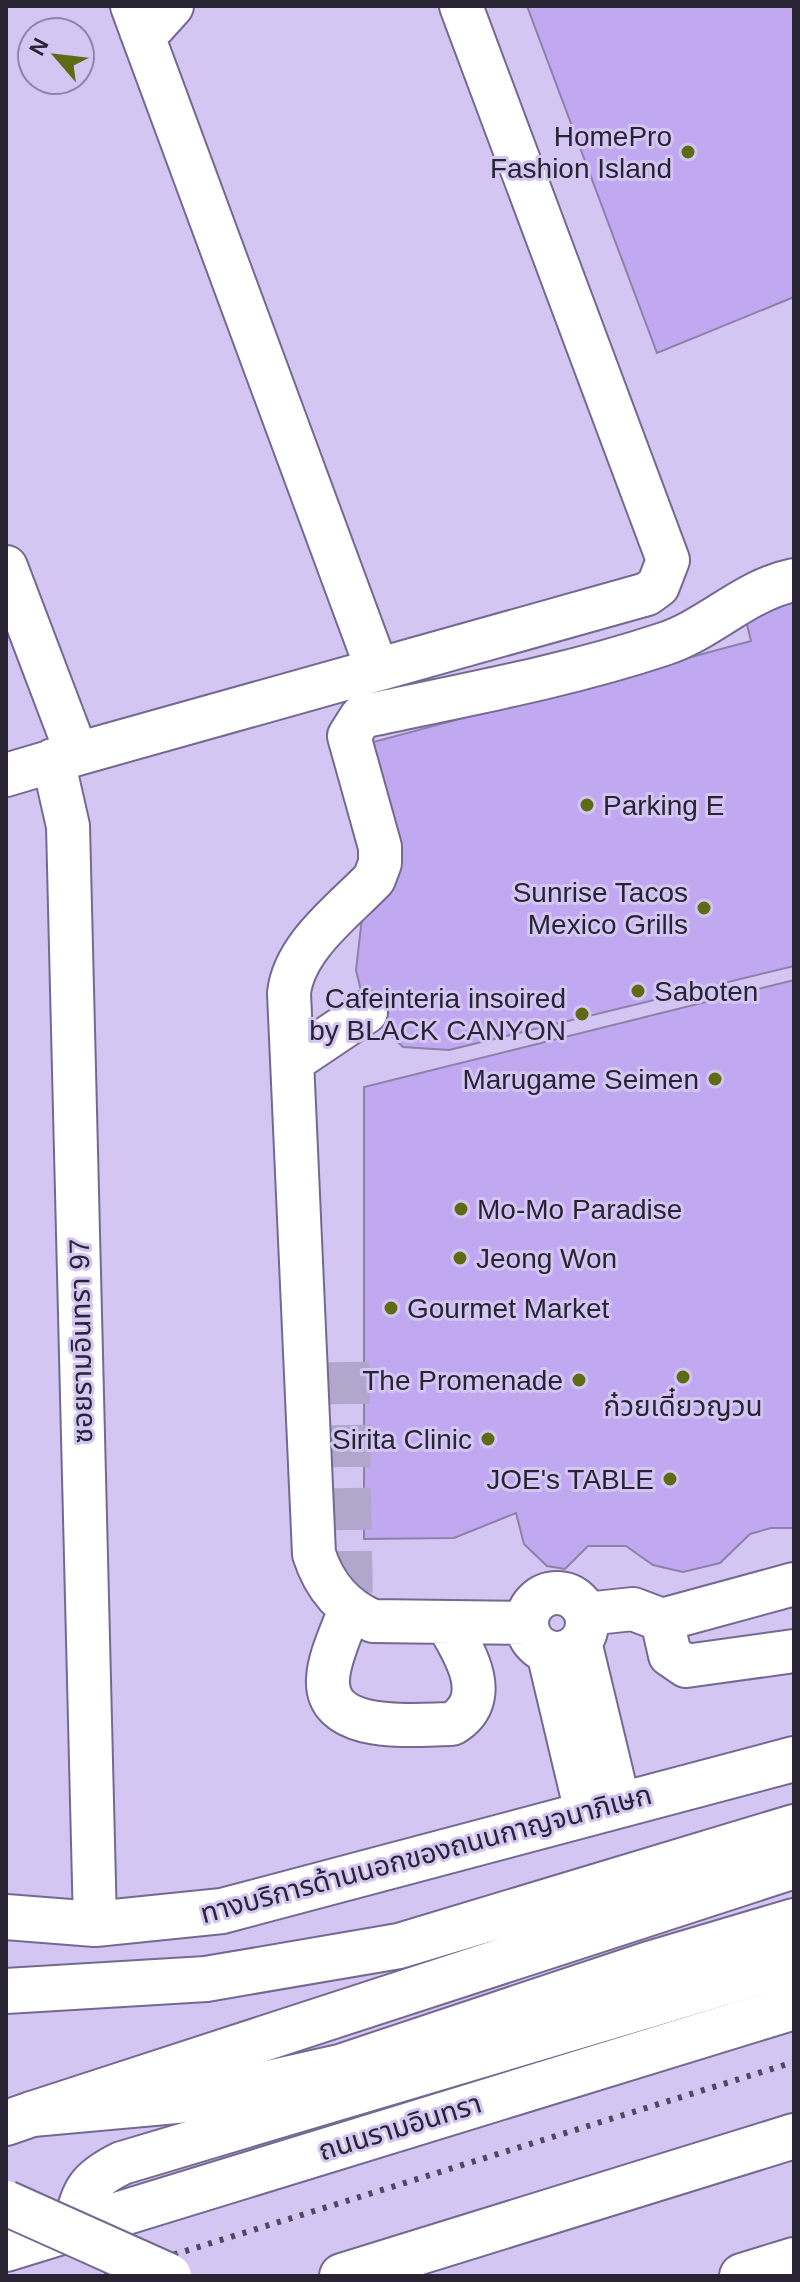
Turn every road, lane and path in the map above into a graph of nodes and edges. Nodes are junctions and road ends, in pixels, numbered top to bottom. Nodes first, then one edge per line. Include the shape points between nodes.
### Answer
1 (461, 6) edge
2 (148, 14) edge
3 (6, 567) edge
4 (794, 580) edge
5 (377, 669) junction
6 (65, 757) junction
7 (6, 775) edge
8 (366, 1012) dead end
9 (293, 1061) junction
10 (794, 1584) edge
11 (350, 1608) junction
12 (662, 1620) junction
13 (447, 1623) junction
14 (560, 1633) junction
15 (794, 1651) edge
16 (794, 1759) edge
17 (602, 1808) junction
18 (794, 1827) edge
19 (794, 1866) edge
20 (6, 1917) edge
21 (794, 1921) edge
22 (95, 1924) junction
23 (794, 1963) edge
24 (6, 1991) edge
25 (794, 2007) edge
26 (19, 2118) edge
27 (794, 2136) edge
28 (6, 2203) edge
29 (75, 2227) junction
30 (6, 2249) edge
31 (794, 2260) edge
32 (169, 2276) edge
33 (342, 2276) edge
34 (742, 2276) edge

1 - 5 street via 668,560 658,586 647,594
2 - 5 street
3 - 6 street, ซอยรามอินทรา 97
4 - 9 street via 771,585 668,643 556,684 361,717 348,743 381,859 374,879 295,967 289,993
5 - 6 street
6 - 7 street
6 - 22 street, ซอยรามอินทรา 97
8 - 9 street
9 - 11 street via 314,1554 328,1584
10 - 12 street
11 - 13 street via 375,1622
11 - 13 street via 330,1664 328,1687 344,1711 367,1722 452,1724 463,1717 471,1703 473,1673
12 - 14 street via 633,1609
12 - 15 street via 670,1655 686,1666
13 - 14 street
14 - 17 street
16 - 17 main road, ทางบริการด้านนอกของถนนกาญจนาภิเษก
17 - 22 main road, ทางบริการด้านนอกของถนนกาญจนาภิเษก via 222,1911
18 - 24 main road via 399,1946 206,1979
19 - 26 main road
20 - 22 main road, ทางบริการด้านนอกของถนนกาญจนาภิเษก
21 - 26 main road via 312,2074 198,2099
23 - 29 street via 122,2163 92,2181
25 - 29 main road, ถนนรามอินทรา
27 - 33 main road
28 - 32 main road, bridge
29 - 30 main road, ถนนรามอินทรา
31 - 34 main road

